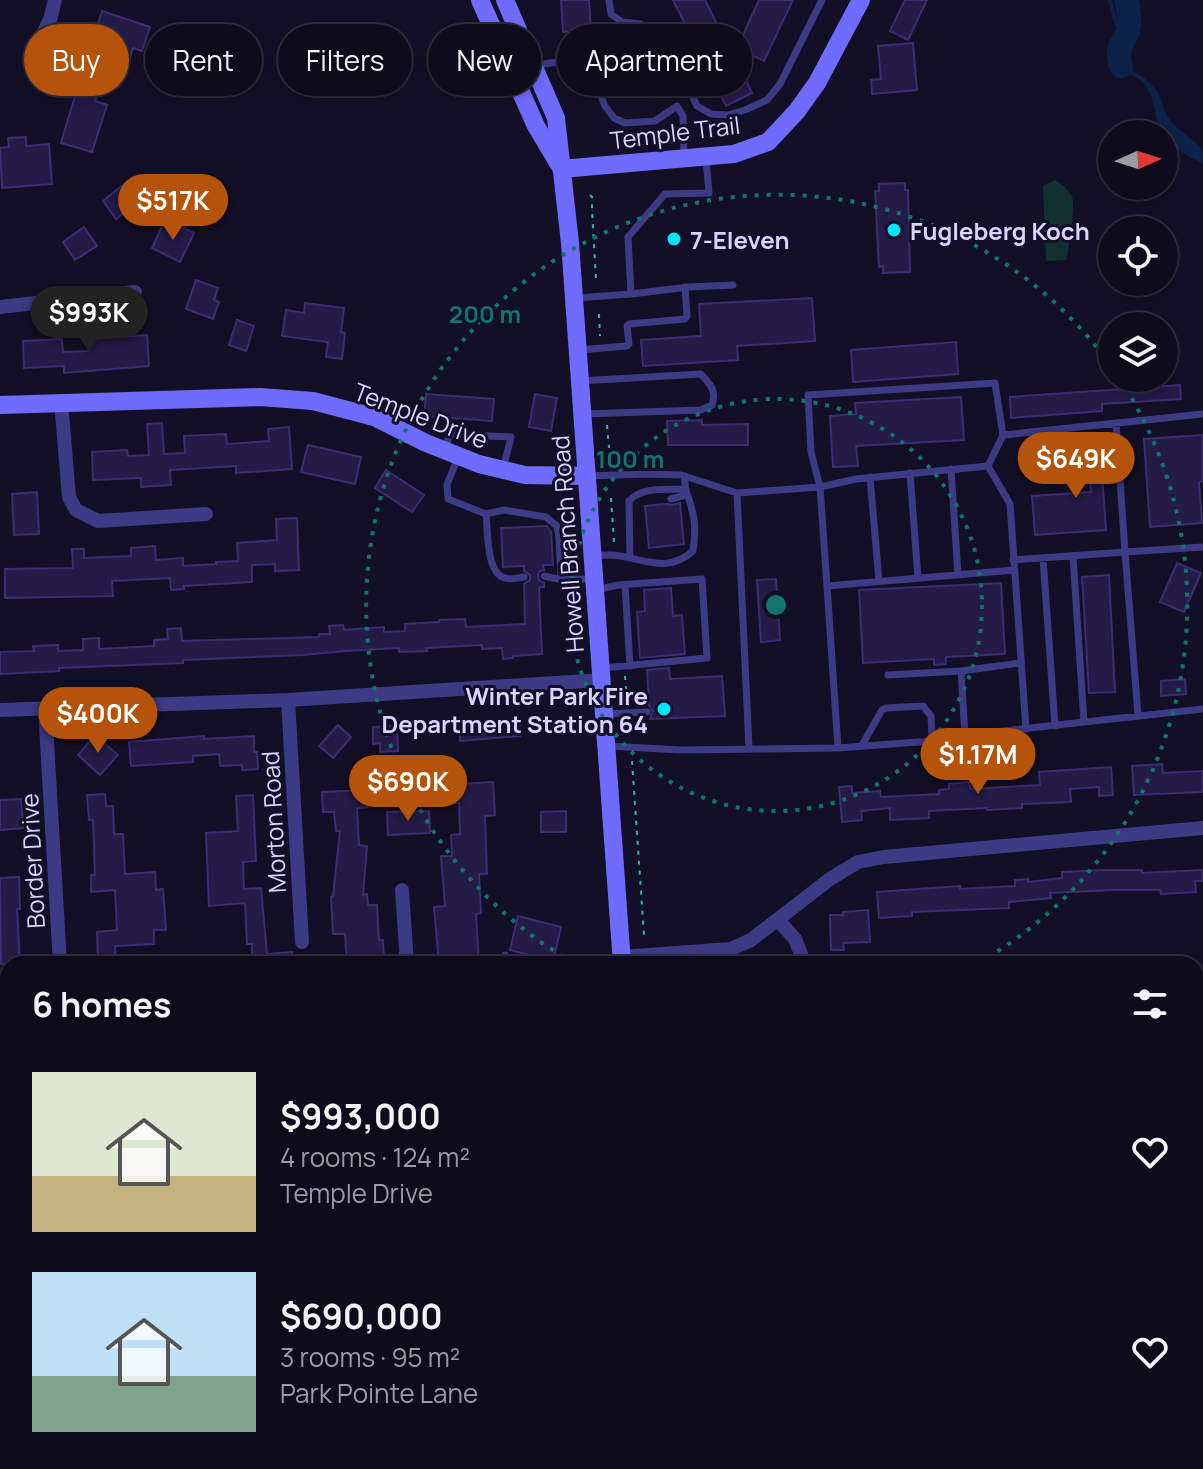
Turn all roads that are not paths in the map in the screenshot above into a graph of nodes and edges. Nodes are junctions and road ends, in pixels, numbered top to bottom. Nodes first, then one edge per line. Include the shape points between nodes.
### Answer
1 (55, 0) edge
2 (480, 0) edge
3 (505, 0) edge
4 (609, 0) edge
5 (822, 0) edge
6 (861, 0) edge
7 (48, 24) edge
8 (516, 24) edge
9 (541, 63) edge
10 (541, 80) edge
11 (706, 156) junction
12 (684, 158) junction
13 (561, 169) junction
14 (733, 285) dead end
15 (685, 287) junction
16 (135, 292) dead end
17 (631, 294) junction
18 (574, 299) junction
19 (0, 307) edge
20 (577, 350) junction
21 (579, 381) junction
22 (61, 402) junction
23 (0, 405) edge
24 (581, 414) junction
25 (1203, 414) edge
26 (1116, 423) junction
27 (1003, 435) junction
28 (451, 453) junction
29 (988, 466) junction
30 (951, 469) junction
31 (503, 471) junction
32 (910, 473) junction
33 (586, 476) junction
34 (685, 476) junction
35 (870, 477) junction
36 (820, 487) junction
37 (685, 492) junction
38 (641, 493) junction
39 (737, 493) junction
40 (656, 499) dead end
41 (671, 499) dead end
42 (206, 514) dead end
43 (486, 514) junction
44 (1203, 547) edge
45 (1125, 552) junction
46 (592, 556) junction
47 (1073, 556) junction
48 (630, 558) junction
49 (1043, 558) junction
50 (1013, 560) junction
51 (1014, 570) junction
52 (958, 575) junction
53 (544, 576) dead end
54 (524, 577) dead end
55 (918, 578) junction
56 (561, 579) junction
57 (879, 581) junction
58 (594, 584) junction
59 (625, 585) junction
60 (827, 586) junction
61 (1020, 663) junction
62 (630, 666) junction
63 (961, 671) junction
64 (601, 674) junction
65 (888, 675) dead end
66 (288, 700) junction
67 (45, 708) junction
68 (1203, 709) edge
69 (0, 710) edge
70 (647, 712) dead end
71 (604, 714) junction
72 (1138, 715) junction
73 (1084, 722) junction
74 (1055, 726) junction
75 (1026, 729) junction
76 (965, 735) junction
77 (932, 741) junction
78 (862, 745) junction
79 (607, 746) junction
80 (749, 748) junction
81 (838, 748) junction
82 (1203, 828) edge
83 (402, 890) dead end
84 (778, 920) junction
85 (302, 942) dead end
86 (60, 956) edge
87 (406, 956) edge
88 (621, 956) edge
89 (661, 956) edge
90 (802, 956) edge

1 - 7 street
2 - 13 main road, Howell Branch Road
3 - 8 main road, Howell Branch Road
4 - 5 lane via 611,14 622,22 641,24 670,49 697,106 728,115 767,100 774,92
6 - 11 main road, Temple Trail via 817,83 768,142 734,154
9 - 12 lane via 574,60 590,70 605,106 625,123 655,121 677,106 683,116
10 - 13 main road, Howell Branch Road via 556,118
11 - 12 main road, Temple Trail
11 - 17 lane via 709,193 665,194 628,237
12 - 13 main road, Temple Trail
13 - 18 main road, Howell Branch Road
14 - 15 lane
15 - 17 lane
15 - 20 lane via 685,319 629,324 627,346
16 - 19 street
17 - 18 lane
18 - 20 main road, Howell Branch Road
20 - 21 main road, Howell Branch Road
21 - 24 main road, Howell Branch Road
21 - 24 lane via 701,374 715,397 701,410
22 - 23 main road, Temple Drive
22 - 28 main road, Temple Drive via 260,397 313,401 374,417
22 - 42 street via 69,497 76,510 98,521
24 - 33 main road, Howell Branch Road
25 - 26 lane
26 - 27 lane
26 - 45 lane
27 - 29 lane
27 - 36 lane via 995,383 808,395 811,452
28 - 31 main road, Temple Drive
28 - 31 lane via 450,434 511,437
28 - 43 lane via 448,499
29 - 30 lane
29 - 50 lane via 1010,504
30 - 32 lane
30 - 52 lane
31 - 33 main road, Temple Drive
32 - 35 lane
32 - 55 lane
33 - 34 lane
33 - 46 main road, Howell Branch Road
34 - 37 lane
34 - 39 lane
35 - 36 lane
35 - 57 lane
36 - 39 lane
36 - 60 lane
37 - 38 lane
37 - 41 lane
37 - 48 lane via 692,508 693,551 677,562
38 - 40 lane
38 - 48 lane via 629,501
39 - 80 lane
43 - 54 lane via 496,574
43 - 56 lane via 504,510 546,517 557,526
44 - 45 lane
45 - 47 lane
45 - 72 lane
46 - 48 lane
46 - 58 main road, Howell Branch Road
47 - 49 lane
47 - 73 lane
49 - 50 lane
49 - 74 lane
50 - 51 lane
51 - 52 lane
51 - 61 lane
52 - 55 lane
53 - 56 lane
55 - 57 lane
56 - 58 lane
57 - 60 lane
58 - 59 lane
58 - 64 main road, Howell Branch Road
59 - 62 lane
59 - 62 lane via 702,579 707,658
60 - 81 lane
61 - 63 lane
61 - 75 lane
62 - 64 lane
63 - 65 lane
63 - 76 lane
64 - 66 street
64 - 71 main road, Howell Branch Road
66 - 67 street
66 - 85 street, Morton Road
67 - 69 street
67 - 86 street, Border Drive
68 - 72 lane
70 - 71 lane
71 - 79 main road, Howell Branch Road
72 - 73 lane
73 - 74 lane
74 - 75 lane
75 - 76 lane
76 - 77 lane
77 - 78 lane
77 - 78 lane via 931,716 923,706 886,708
78 - 81 lane
79 - 80 lane
79 - 88 main road, Howell Branch Road
80 - 81 lane
82 - 84 street via 858,862
83 - 87 street
84 - 89 street via 731,949
84 - 90 street

